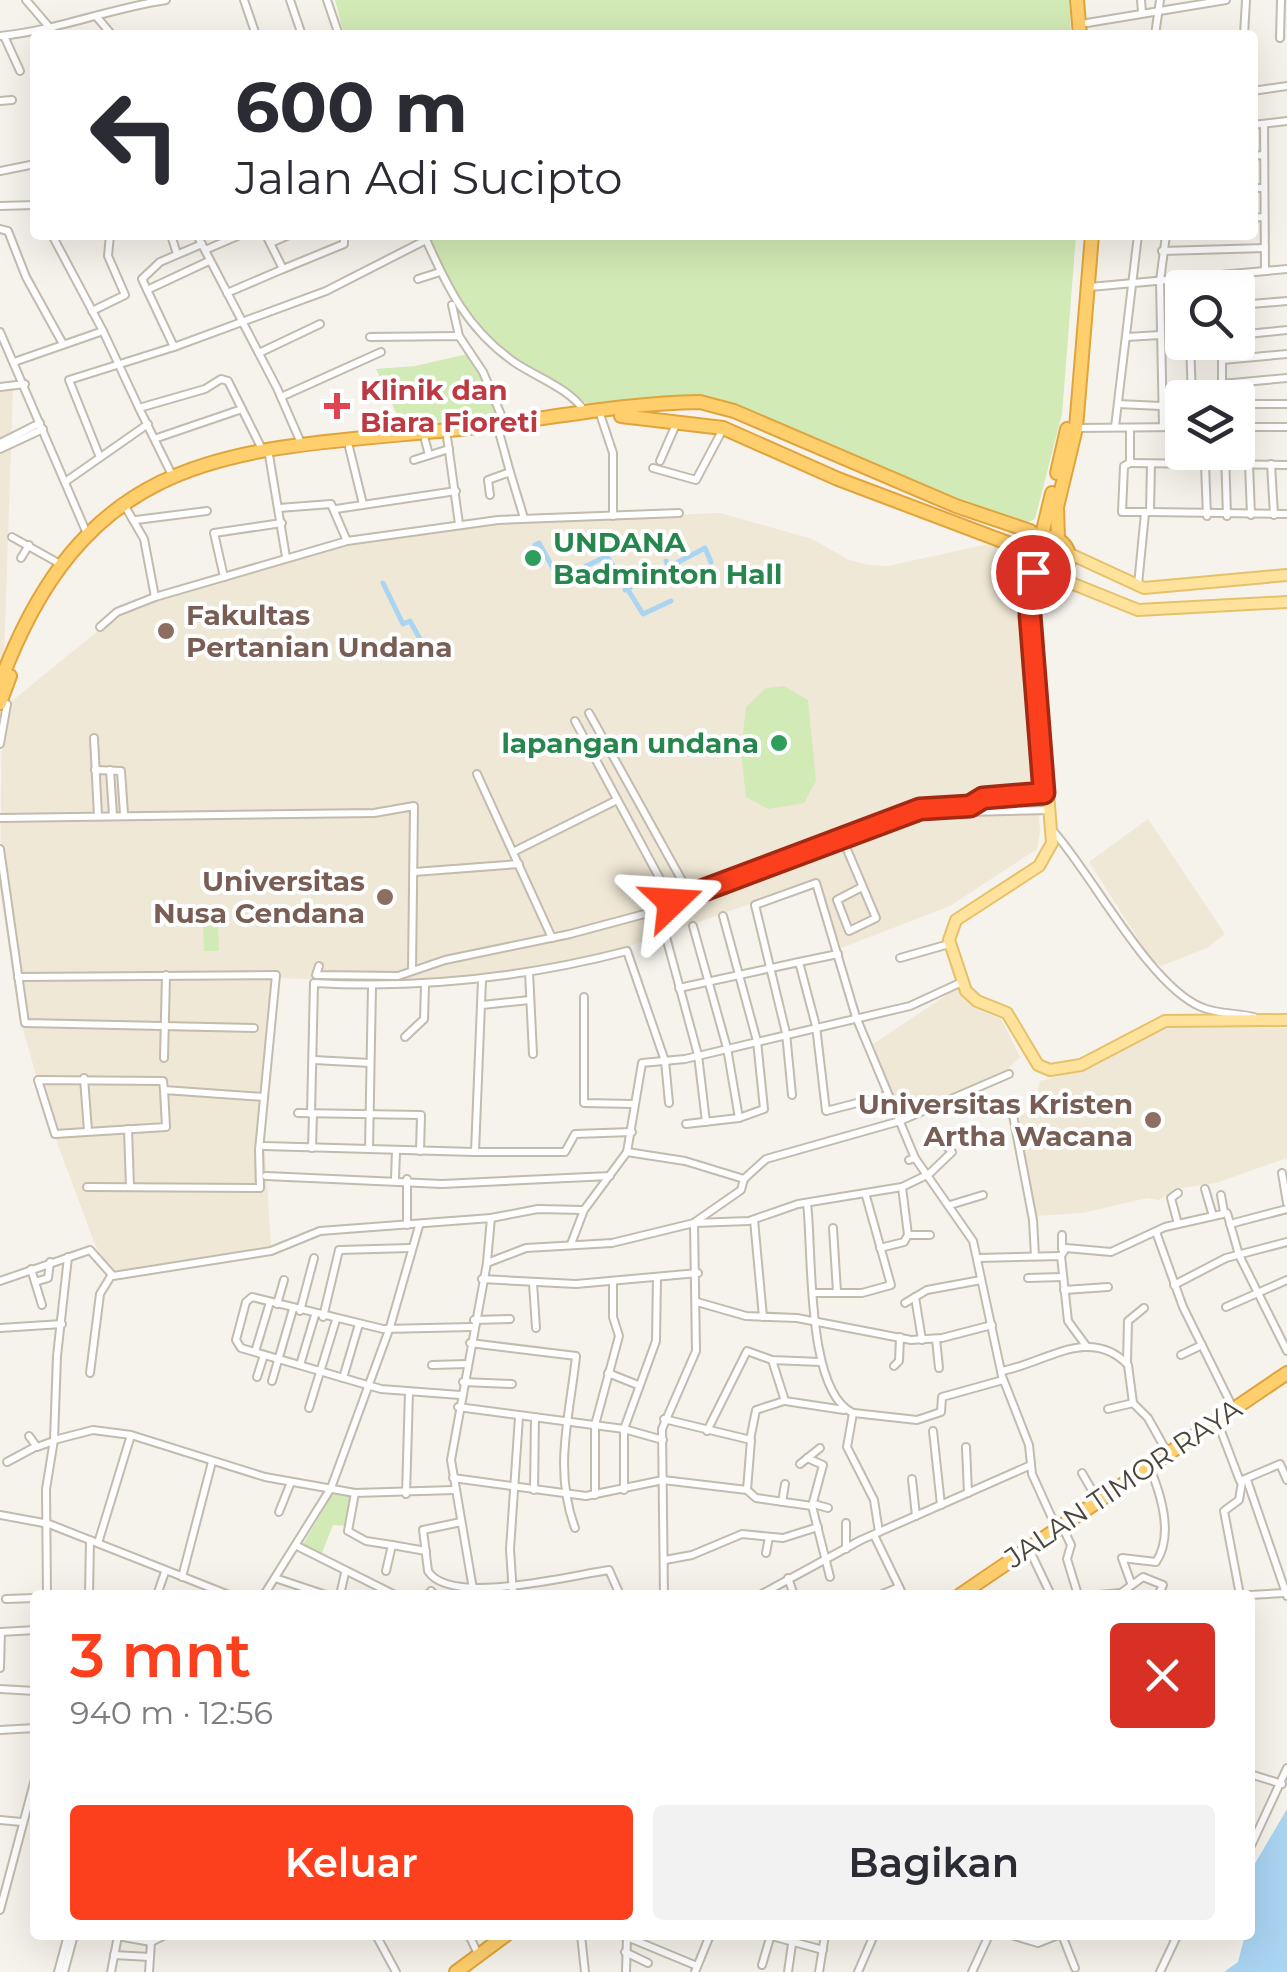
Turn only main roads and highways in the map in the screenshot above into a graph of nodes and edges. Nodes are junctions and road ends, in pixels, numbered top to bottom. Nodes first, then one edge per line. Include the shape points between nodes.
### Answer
1 (1078, 0) edge
2 (1086, 0) edge
3 (1085, 30) edge
4 (1085, 30) edge
5 (1084, 240) edge
6 (1091, 240) edge
7 (1086, 261) junction
8 (666, 405) junction
9 (671, 420) junction
10 (501, 428) junction
11 (328, 446) junction
12 (266, 452) junction
13 (1041, 539) junction
14 (1058, 540) junction
15 (1029, 551) junction
16 (1068, 553) junction
17 (1287, 575) edge
18 (1045, 576) junction
19 (57, 582) junction
20 (1287, 602) edge
21 (3, 679) edge
22 (0, 703) edge
23 (1287, 1020) edge
24 (1287, 1373) edge
25 (967, 1590) edge
26 (499, 1940) edge
27 (456, 1972) edge

1 - 3 highway
2 - 4 highway
5 - 7 highway
6 - 7 highway
7 - 13 highway via 1066,434
7 - 14 highway via 1076,428 1057,507
8 - 9 highway
8 - 10 highway
8 - 13 highway via 700,402 734,411
9 - 10 highway via 601,417
9 - 15 highway via 723,428
10 - 11 highway
10 - 11 highway via 448,443
11 - 12 highway
11 - 12 highway
12 - 19 highway via 178,479 126,508
12 - 19 highway via 172,475 134,495 88,536
13 - 14 highway
13 - 15 highway
14 - 16 highway
15 - 18 highway
16 - 17 main road via 1138,586
16 - 18 highway via 1067,568
18 - 20 main road via 1138,610
18 - 23 main road via 1034,617 1053,828 1044,862 953,926 949,944 962,982 976,1001 1007,1013 1033,1061 1050,1070 1090,1062 1165,1021
19 - 21 highway
21 - 22 highway
24 - 25 highway, JALAN TIMOR RAYA
26 - 27 highway

